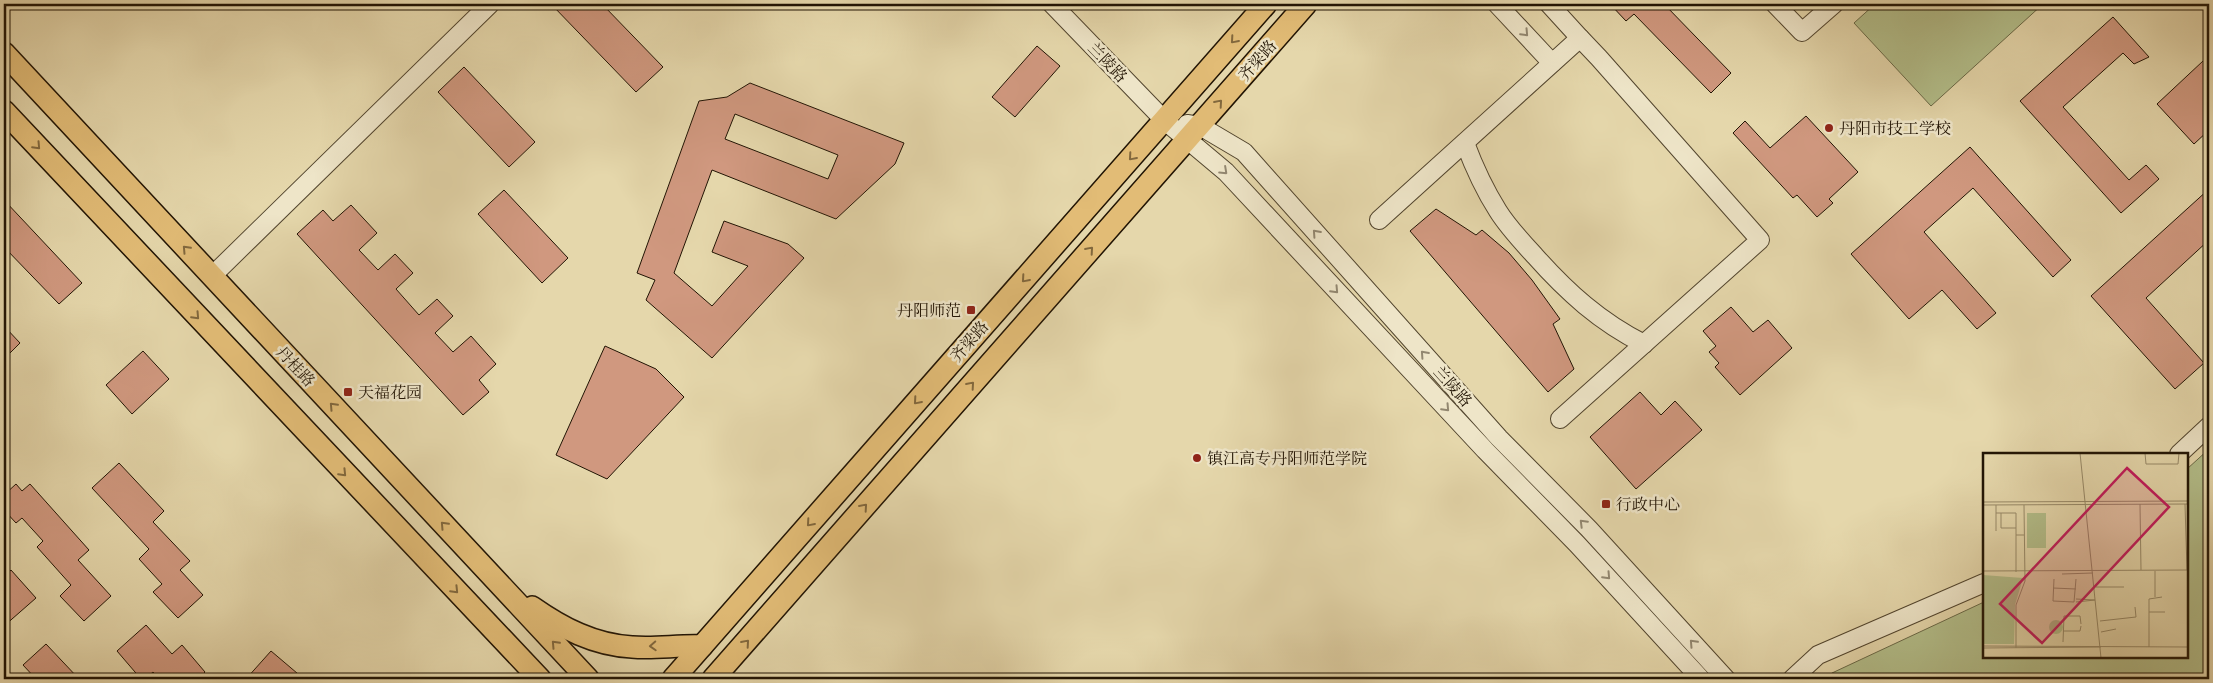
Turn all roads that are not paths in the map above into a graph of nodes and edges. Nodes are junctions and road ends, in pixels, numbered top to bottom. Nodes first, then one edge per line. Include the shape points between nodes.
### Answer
1 (490, 4) edge
2 (1052, 4) edge
3 (1266, 4) edge
4 (1306, 4) edge
5 (1497, 4) edge
6 (1550, 4) edge
7 (1775, 4) edge
8 (1834, 4) edge
9 (1580, 38) junction
10 (4, 53) edge
11 (1552, 63) junction
12 (4, 111) edge
13 (1164, 120) junction
14 (1193, 133) junction
15 (1465, 143) junction
16 (1379, 220) dead end
17 (212, 276) junction
18 (1644, 344) junction
19 (1560, 418) dead end
20 (2209, 426) edge
21 (2179, 453) edge
22 (1983, 583) edge
23 (500, 586) junction
24 (476, 612) junction
25 (702, 646) junction
26 (718, 676) edge
27 (526, 679) edge
28 (540, 679) edge
29 (588, 679) edge
30 (673, 679) edge
31 (1701, 679) edge
32 (1726, 679) edge
33 (1792, 679) edge

1 - 17 street
2 - 13 street, 兰陵路
3 -> 13 main road, 齐梁路
14 -> 4 main road, 齐梁路
5 -> 11 street
6 - 9 street
7 - 8 street via 1802,32
9 - 11 street
9 - 18 street via 1760,240
17 -> 10 main road, 丹桂路
11 - 15 street
12 -> 24 main road
13 - 14 street, 兰陵路
13 -> 25 main road, 齐梁路
26 -> 14 main road, 齐梁路
14 -> 31 street, 兰陵路
32 -> 14 street, 兰陵路 via 1589,529 1499,438 1244,152
15 - 16 street
15 - 18 street via 1499,213 1521,241 1584,306 1617,330
23 -> 17 main road, 丹桂路
18 - 19 street
20 - 21 street
22 - 33 street via 1818,655
25 -> 23 main road via 632,647 592,640 557,624
29 -> 23 main road, 丹桂路
24 - 27 main road
24 - 28 main road
25 - 30 main road, 齐梁路

